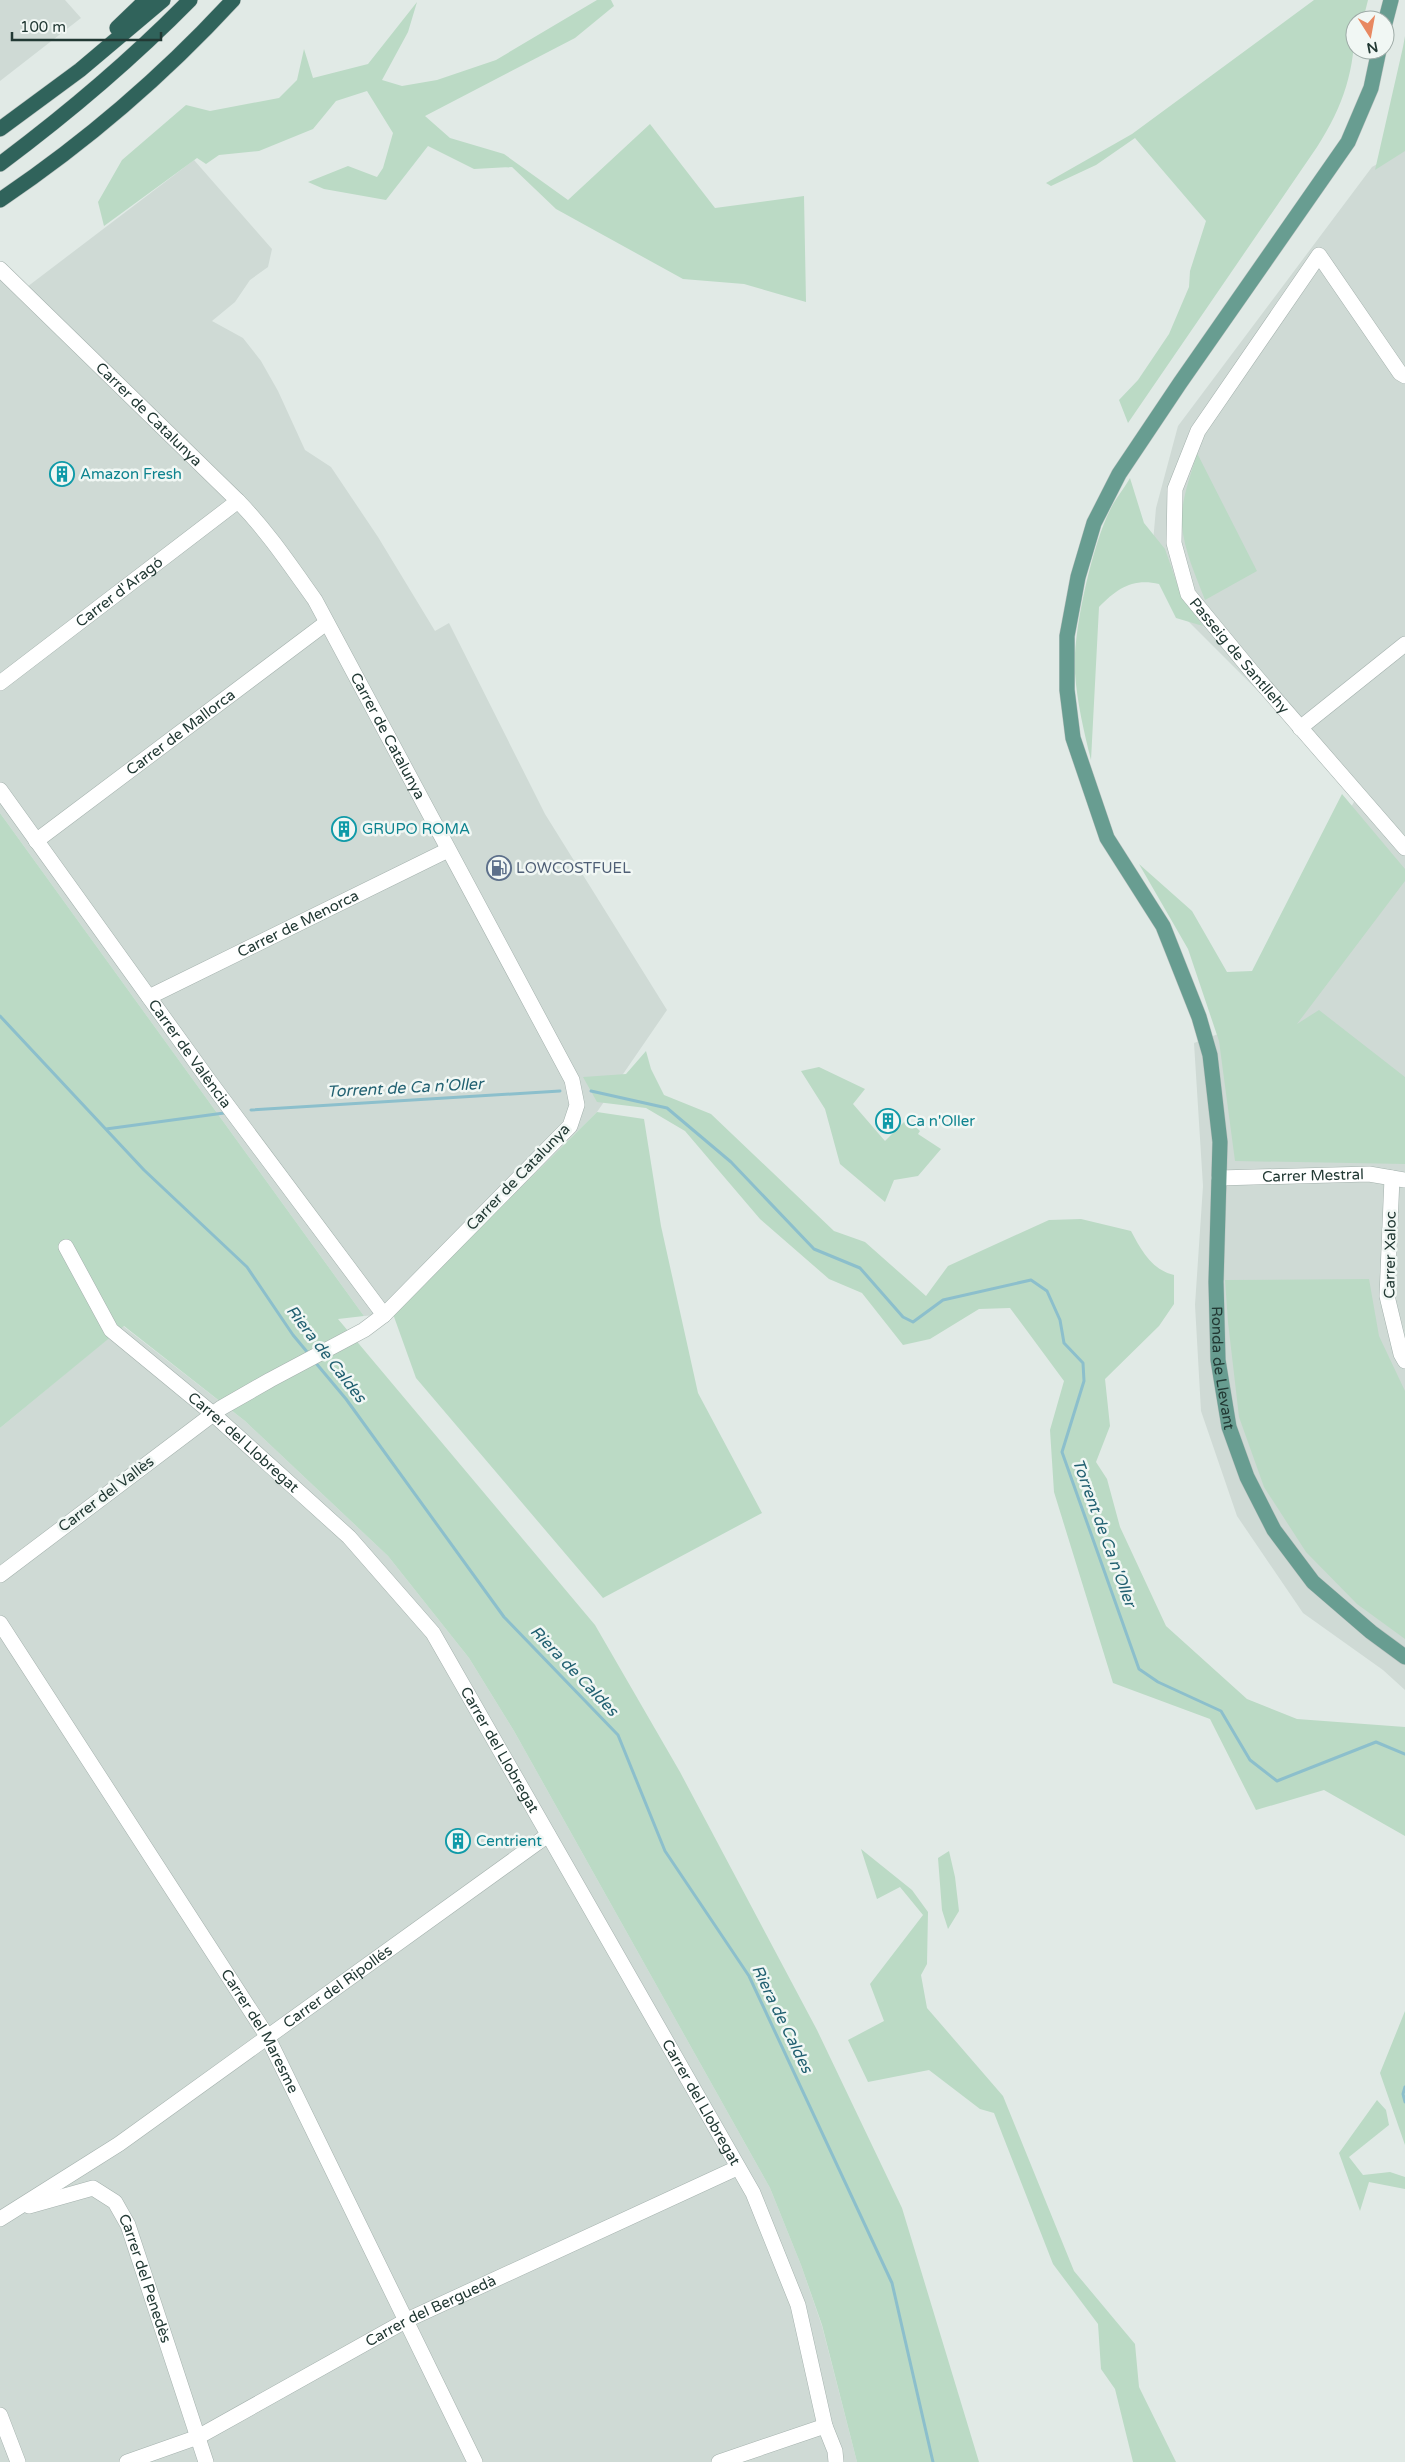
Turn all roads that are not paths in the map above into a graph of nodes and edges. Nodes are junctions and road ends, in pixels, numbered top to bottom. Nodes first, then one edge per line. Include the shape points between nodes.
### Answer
1 (146, 0) edge
2 (163, 0) edge
3 (190, 0) edge
4 (233, 0) edge
5 (1377, 60) edge
6 (0, 128) edge
7 (0, 164) edge
8 (0, 200) edge
9 (0, 269) edge
10 (1405, 376) edge
11 (238, 501) junction
12 (326, 623) junction
13 (1405, 644) edge
14 (0, 682) edge
15 (1300, 728) junction
16 (0, 790) edge
17 (36, 841) junction
18 (1405, 848) edge
19 (448, 850) junction
20 (149, 997) junction
21 (1219, 1178) junction
22 (1399, 1179) edge
23 (66, 1247) dead end
24 (384, 1315) junction
25 (1405, 1361) edge
26 (270, 1380) joint
27 (213, 1414) junction
28 (0, 1575) edge
29 (0, 1624) edge
30 (1405, 1657) edge
31 (548, 1835) junction
32 (267, 2036) junction
33 (737, 2168) junction
34 (5, 2215) edge
35 (407, 2320) junction
36 (0, 2415) edge
37 (825, 2426) junction
38 (198, 2437) junction
39 (18, 2462) edge
40 (128, 2462) edge
41 (206, 2462) edge
42 (475, 2462) edge
43 (719, 2462) edge
44 (836, 2462) edge

1 - 6 highway
2 - 6 highway via 80,70
3 - 7 highway via 54,124
4 - 8 highway via 200,36 117,113
5 - 21 main road, Ronda de Llevant via 1371,88 1348,142 1119,474 1094,524 1075,594 1067,645 1067,690 1073,738 1108,838 1163,926 1200,1017 1210,1055 1220,1142
9 - 11 street, Carrer de Catalunya
10 - 15 street, Passeig de Santllehy via 1319,255 1198,431 1174,488 1174,543 1188,594
11 - 12 street, Carrer de Catalunya via 269,535 315,600
11 - 14 street, Carrer d'Aragó
12 - 17 street, Carrer de Mallorca
12 - 19 street, Carrer de Catalunya
13 - 15 street
15 - 18 street, Passeig de Santllehy
16 - 17 street, Carrer de València
17 - 20 street, Carrer de València
19 - 20 street, Carrer de Menorca
19 - 24 street, Carrer de Catalunya via 572,1080 577,1104 570,1126
20 - 24 street, Carrer de València
21 - 22 street, Carrer Mestral via 1369,1174
21 - 30 main road, Ronda de Llevant via 1218,1360 1229,1427 1247,1477 1274,1530 1313,1582
22 - 25 street, Carrer Xaloc via 1387,1296
23 - 27 street, Carrer del Llobregat via 111,1330
24 - 26 street, Carrer de Catalunya via 364,1330
26 - 27 street, Carrer del Vallès
27 - 28 street, Carrer del Vallès
27 - 31 street, Carrer del Llobregat via 349,1537 433,1633
29 - 32 street, Carrer del Maresme
31 - 32 street, Carrer del Ripollés
31 - 33 street, Carrer del Llobregat
32 - 34 street, Carrer del Ripollés via 119,2144
32 - 35 street, Carrer del Maresme
33 - 35 street, Carrer del Berguedà
33 - 37 street, Carrer del Llobregat via 753,2193 798,2305
34 - 38 street, Carrer del Penedès via 93,2188 115,2202 128,2225
35 - 38 street, Carrer del Berguedà
35 - 42 street, Carrer del Maresme
36 - 39 street
37 - 43 street
37 - 44 street, Carrer del Llobregat
38 - 40 street, Carrer del Berguedà
38 - 41 street, Carrer del Penedès

